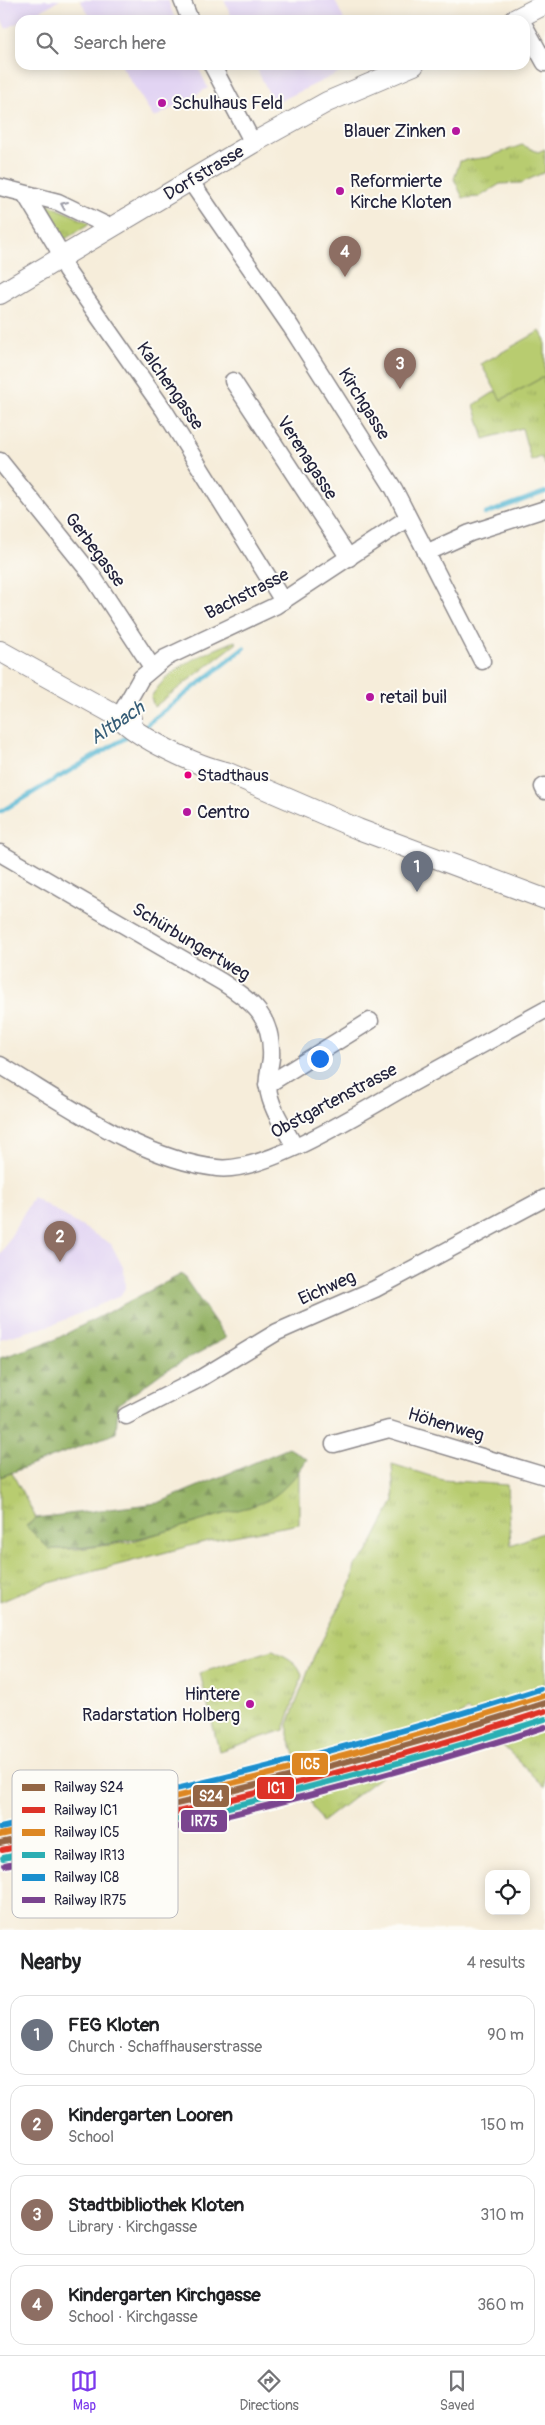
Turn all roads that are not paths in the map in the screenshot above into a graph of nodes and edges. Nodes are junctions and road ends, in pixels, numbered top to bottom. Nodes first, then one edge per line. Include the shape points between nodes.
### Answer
1 (182, 0) edge
2 (545, 4) edge
3 (188, 15) edge
4 (529, 15) edge
5 (530, 38) edge
6 (545, 63) edge
7 (215, 70) edge
8 (402, 70) edge
9 (254, 143) junction
10 (190, 182) junction
11 (0, 187) edge
12 (25, 194) junction
13 (112, 228) junction
14 (61, 258) junction
15 (0, 294) edge
16 (233, 381) dead end
17 (0, 461) edge
18 (545, 509) edge
19 (408, 518) junction
20 (426, 553) junction
21 (349, 558) junction
22 (283, 601) junction
23 (0, 651) edge
24 (482, 661) dead end
25 (152, 667) junction
26 (135, 725) junction
27 (0, 853) edge
28 (545, 899) edge
29 (545, 1010) edge
30 (370, 1021) dead end
31 (0, 1066) edge
32 (267, 1085) junction
33 (295, 1147) junction
34 (545, 1198) edge
35 (126, 1416) dead end
36 (334, 1444) dead end
37 (545, 1476) edge

1 - 3 street
2 - 4 main road
5 - 6 street
7 - 9 street
8 - 9 main road, Dorfstrasse via 328,102
9 - 10 main road, Dorfstrasse
10 - 13 main road, Dorfstrasse
10 - 19 street, Kirchgasse via 291,327 394,489
11 - 12 street
13 -> 12 street via 58,202
12 - 14 street, Kalchengasse
13 - 14 main road, Dorfstrasse
14 - 15 main road, Dorfstrasse
14 - 22 street, Kalchengasse via 66,270 164,410
16 - 21 street, Verenagasse
17 - 25 street, Gerbegasse via 91,574
18 - 20 street via 470,533
19 - 20 street, Kirchgasse
19 - 21 street, Bachstrasse
20 - 24 street, Kirchgasse
21 - 22 street, Bachstrasse
22 - 25 street, Bachstrasse via 178,650
23 - 26 main road
25 - 26 street, Bachstrasse via 141,678
26 - 28 main road via 211,769 226,772 358,829
27 - 32 street, Schürbungertweg via 253,1002 268,1027 271,1056
29 - 33 street, Obstgartenstrasse
30 - 32 street
31 - 33 street, Obstgartenstrasse via 144,1147 179,1160 219,1168 244,1166
32 - 33 street, Schürbungertweg via 271,1103
34 - 35 street, Eichweg via 375,1289 277,1332 201,1378
36 - 37 street, Höhenweg via 388,1428

